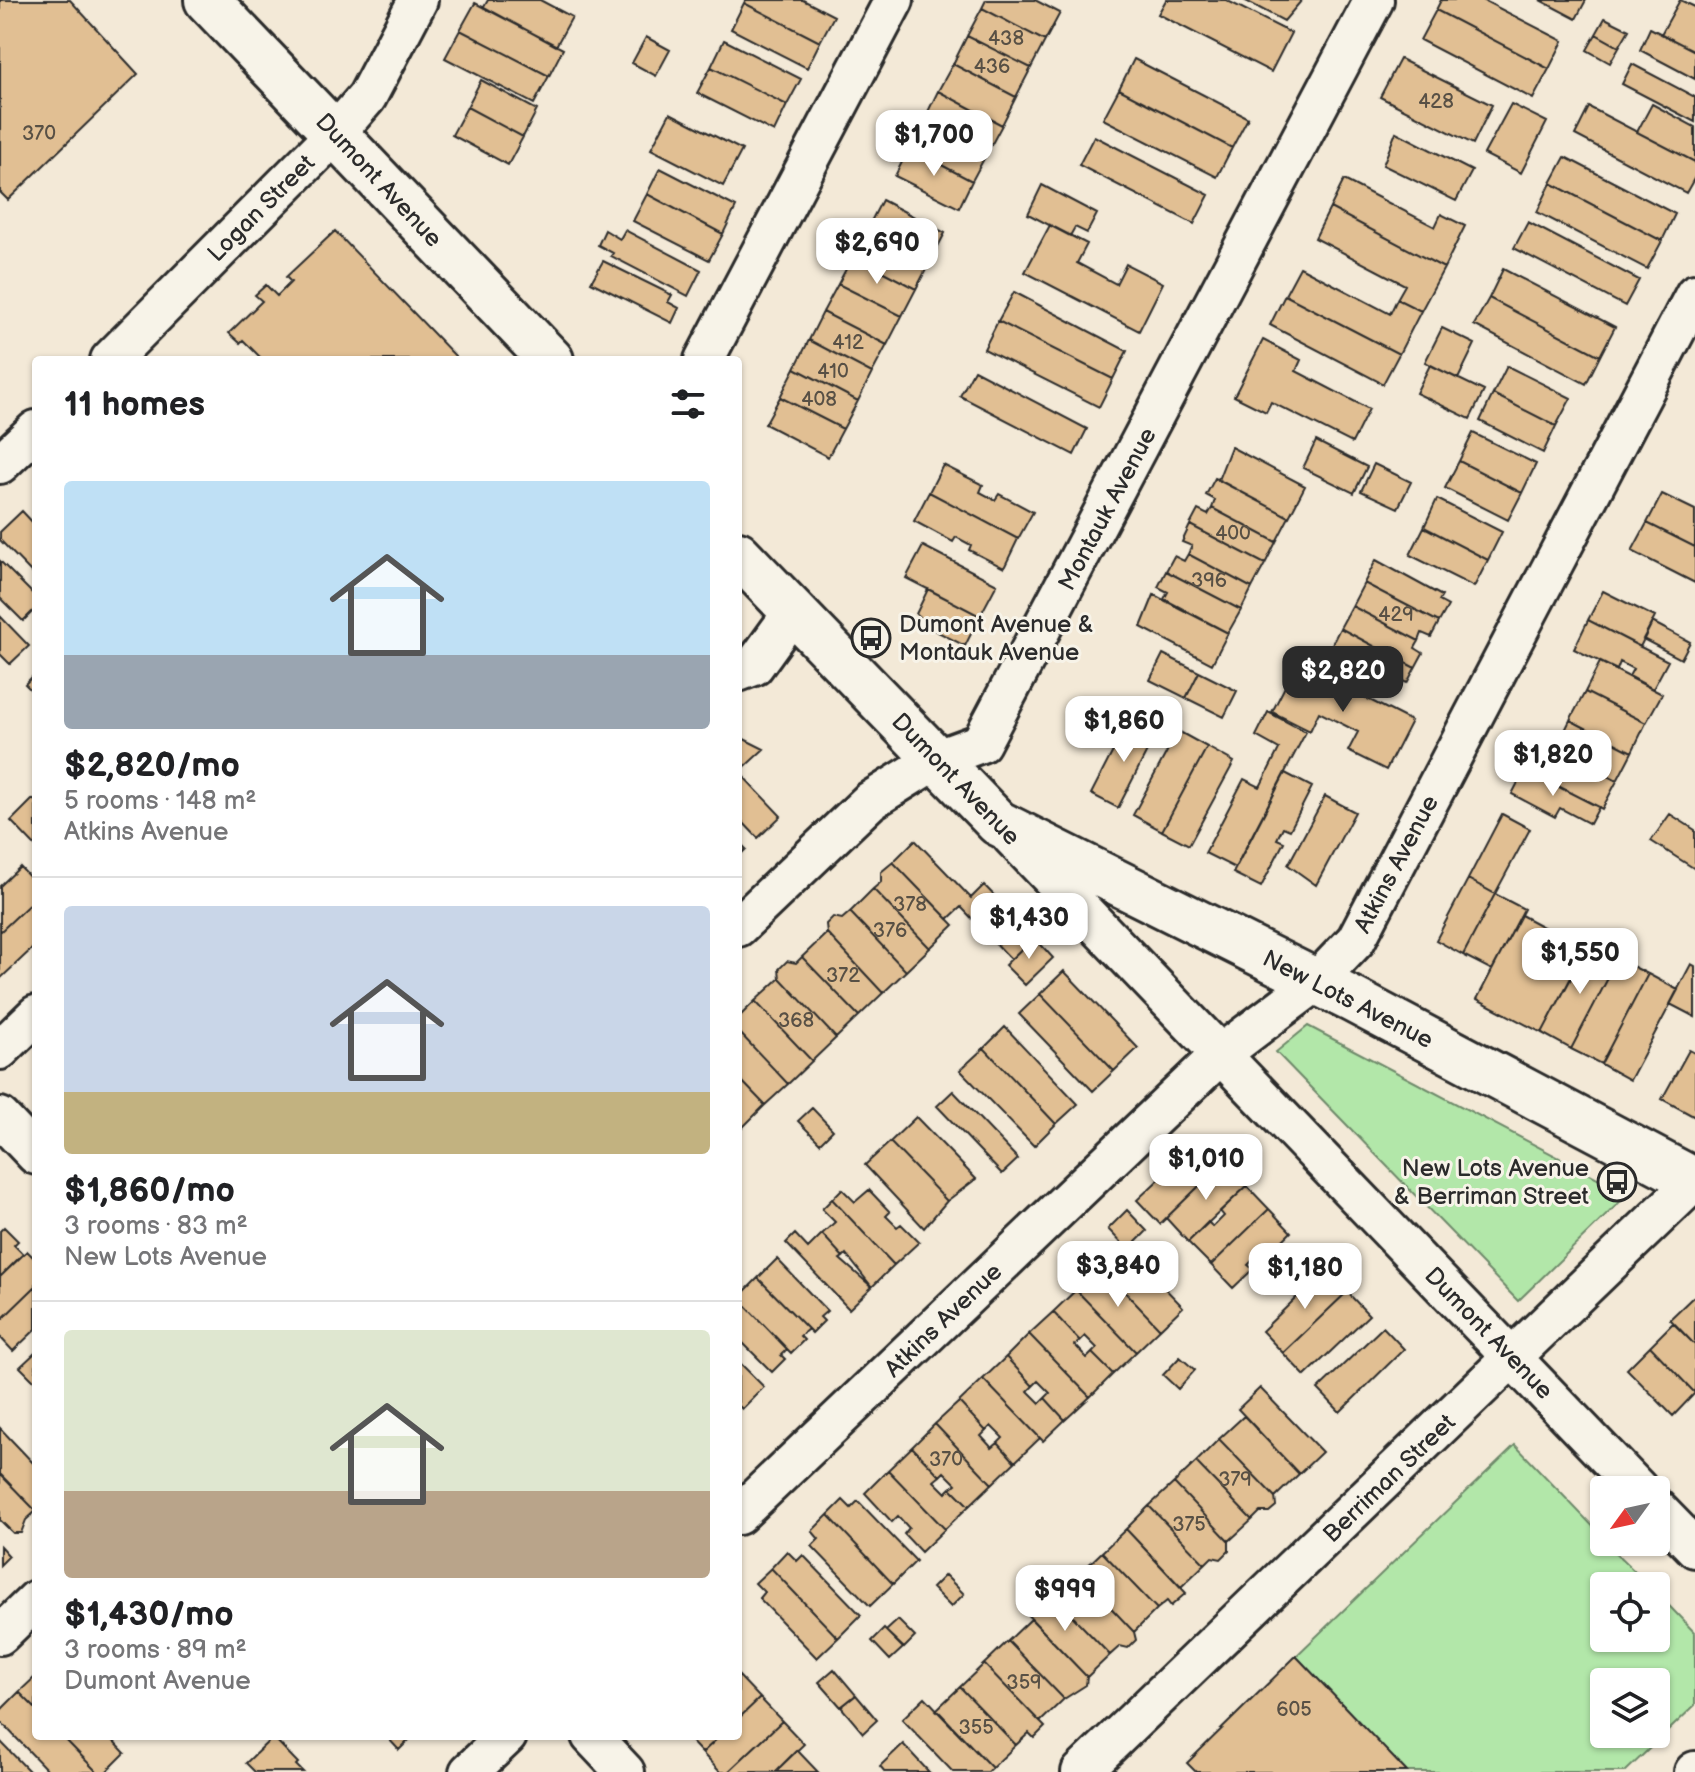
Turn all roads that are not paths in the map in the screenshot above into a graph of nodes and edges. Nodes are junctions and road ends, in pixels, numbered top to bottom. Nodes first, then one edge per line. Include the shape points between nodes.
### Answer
1 (207, 0) edge
2 (418, 0) edge
3 (894, 0) edge
4 (1374, 0) edge
5 (335, 134) junction
6 (1695, 294) edge
7 (124, 356) edge
8 (547, 356) edge
9 (706, 356) edge
10 (32, 434) edge
11 (0, 464) edge
12 (742, 558) edge
13 (793, 612) junction
14 (742, 670) edge
15 (937, 759) junction
16 (998, 823) junction
17 (742, 923) edge
18 (1316, 982) junction
19 (32, 1019) edge
20 (0, 1050) edge
21 (1222, 1053) junction
22 (0, 1117) edge
23 (32, 1151) edge
24 (1695, 1181) edge
25 (1514, 1359) junction
26 (1626, 1476) edge
27 (742, 1511) edge
28 (1670, 1522) edge
29 (1695, 1548) edge
30 (32, 1604) edge
31 (0, 1635) edge
32 (503, 1740) edge
33 (595, 1740) edge
34 (469, 1772) edge
35 (625, 1772) edge
36 (1081, 1772) edge

1 - 5 street, Dumont Avenue
2 - 5 street, Logan Street via 367,97
3 - 9 street
4 - 15 street, Montauk Avenue via 996,719 981,743
5 - 7 street, Logan Street
5 - 8 street, Dumont Avenue
6 - 18 street, Atkins Avenue via 1356,940
10 - 11 street
12 - 13 street, Dumont Avenue
13 - 14 street via 754,666
13 - 15 street, Dumont Avenue
15 - 16 street, Dumont Avenue
15 - 17 street, Montauk Avenue via 870,801
16 - 18 street, New Lots Avenue
16 - 21 street, Dumont Avenue
18 - 21 street, Atkins Avenue
18 - 24 street, New Lots Avenue
19 - 20 street
21 - 25 street, Dumont Avenue
21 - 27 street, Atkins Avenue
22 - 23 street
24 - 25 street, Berriman Street
25 - 26 street, Dumont Avenue
25 - 36 street, Berriman Street
28 - 29 street
30 - 31 street
32 - 34 street
33 - 35 street

